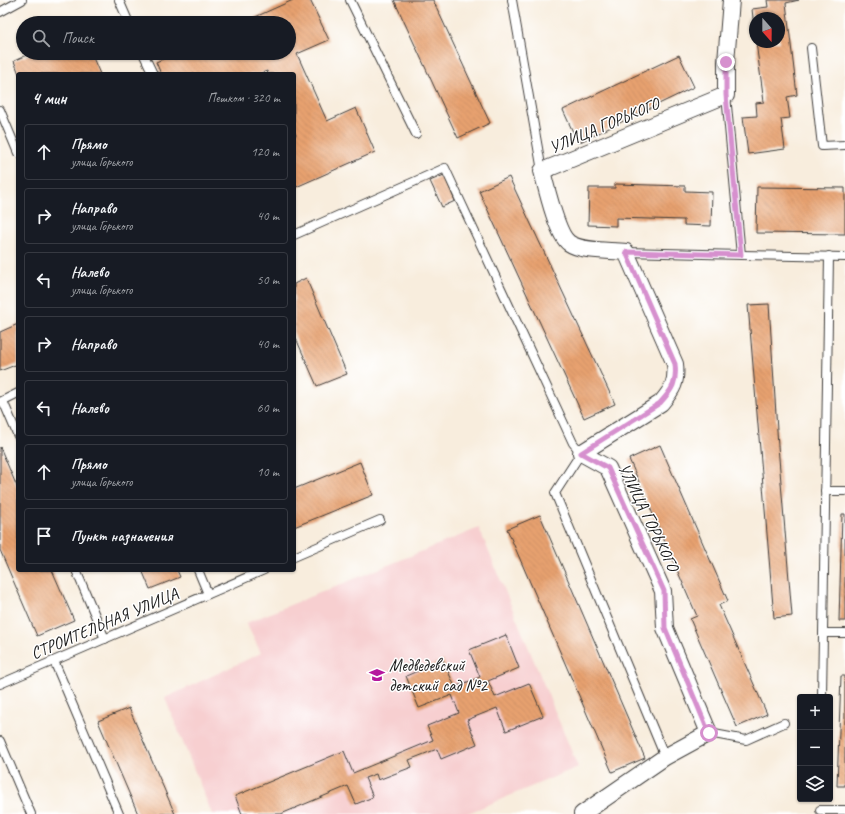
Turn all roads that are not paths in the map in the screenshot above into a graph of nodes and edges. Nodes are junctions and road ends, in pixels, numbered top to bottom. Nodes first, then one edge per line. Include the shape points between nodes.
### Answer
1 (22, 0) edge
2 (119, 0) edge
3 (350, 0) edge
4 (512, 0) edge
5 (731, 0) edge
6 (0, 12) edge
7 (126, 16) edge
8 (811, 48) dead end
9 (146, 60) edge
10 (152, 72) edge
11 (726, 95) junction
12 (0, 110) edge
13 (416, 134) dead end
14 (845, 145) edge
15 (16, 148) edge
16 (542, 171) junction
17 (296, 234) edge
18 (626, 252) junction
19 (741, 255) junction
20 (829, 256) junction
21 (845, 256) edge
22 (16, 394) edge
23 (2, 401) edge
24 (16, 432) edge
25 (581, 453) junction
26 (825, 491) junction
27 (845, 491) edge
28 (380, 520) dead end
29 (296, 556) edge
30 (77, 572) edge
31 (199, 572) edge
32 (259, 572) edge
33 (208, 594) junction
34 (824, 633) junction
35 (845, 633) edge
36 (105, 639) junction
37 (54, 661) junction
38 (0, 684) edge
39 (822, 694) edge
40 (784, 723) dead end
41 (709, 733) junction
42 (0, 741) edge
43 (665, 757) junction
44 (820, 810) dead end
45 (845, 810) edge
46 (31, 814) edge
47 (119, 814) edge
48 (582, 814) edge

1 - 6 lane
2 - 7 lane
3 - 13 lane
4 - 16 lane
5 - 11 street
8 - 14 lane via 822,146
9 - 10 lane
11 - 16 street, УЛИЦА ГОРЬКОГО
11 - 19 lane
12 - 15 lane
16 - 18 street, УЛИЦА ГОРЬКОГО via 560,233 568,243 582,248
17 - 25 lane via 444,168 573,443
18 - 19 lane
18 - 25 street via 675,364 674,385 660,403
19 - 20 lane
20 - 21 lane
20 - 26 lane
22 - 23 lane
23 - 24 lane
25 - 41 street, УЛИЦА ГОРЬКОГО via 608,468 664,591 665,628
25 - 43 lane via 556,492
26 - 27 lane
26 - 34 lane
28 - 29 lane
30 - 36 lane
31 - 33 lane
32 - 33 lane, СТРОИТЕЛЬНАЯ УЛИЦА
33 - 36 lane, СТРОИТЕЛЬНАЯ УЛИЦА
34 - 35 lane
34 - 39 lane
36 - 37 lane, СТРОИТЕЛЬНАЯ УЛИЦА
37 - 38 lane, СТРОИТЕЛЬНАЯ УЛИЦА
37 - 47 lane
40 - 41 lane via 746,740
41 - 43 street
42 - 46 lane
43 - 48 street
44 - 45 lane

